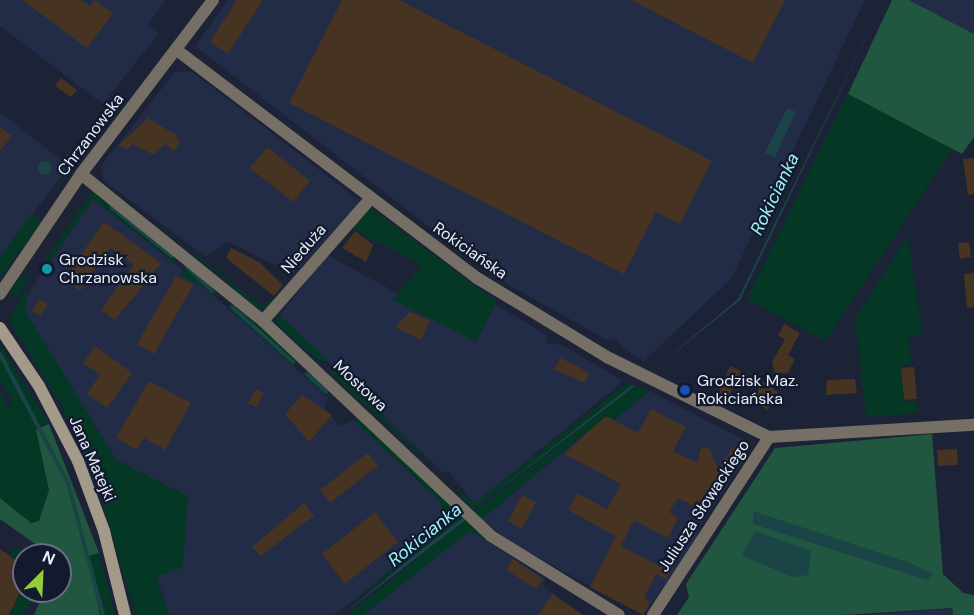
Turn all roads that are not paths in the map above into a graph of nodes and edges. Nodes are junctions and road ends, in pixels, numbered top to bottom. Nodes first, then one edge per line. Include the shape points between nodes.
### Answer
1 (213, 0) edge
2 (178, 51) junction
3 (81, 174) junction
4 (370, 199) junction
5 (0, 294) edge
6 (263, 321) junction
7 (0, 328) edge
8 (974, 425) edge
9 (769, 437) junction
10 (125, 615) edge
11 (619, 615) edge
12 (653, 615) edge

1 - 2 street, Chrzanowska
2 - 3 street, Chrzanowska
2 - 4 street, Rokiciańska
3 - 5 street, Chrzanowska
3 - 6 street, Mostowa
4 - 6 street, Nieduża
4 - 9 street, Rokiciańska via 477,278 607,357
6 - 11 street, Mostowa via 501,544
7 - 10 street, Jana Matejki via 39,386 78,461 104,531
8 - 9 street, Juliusza Słowackiego
9 - 12 street, Juliusza Słowackiego

